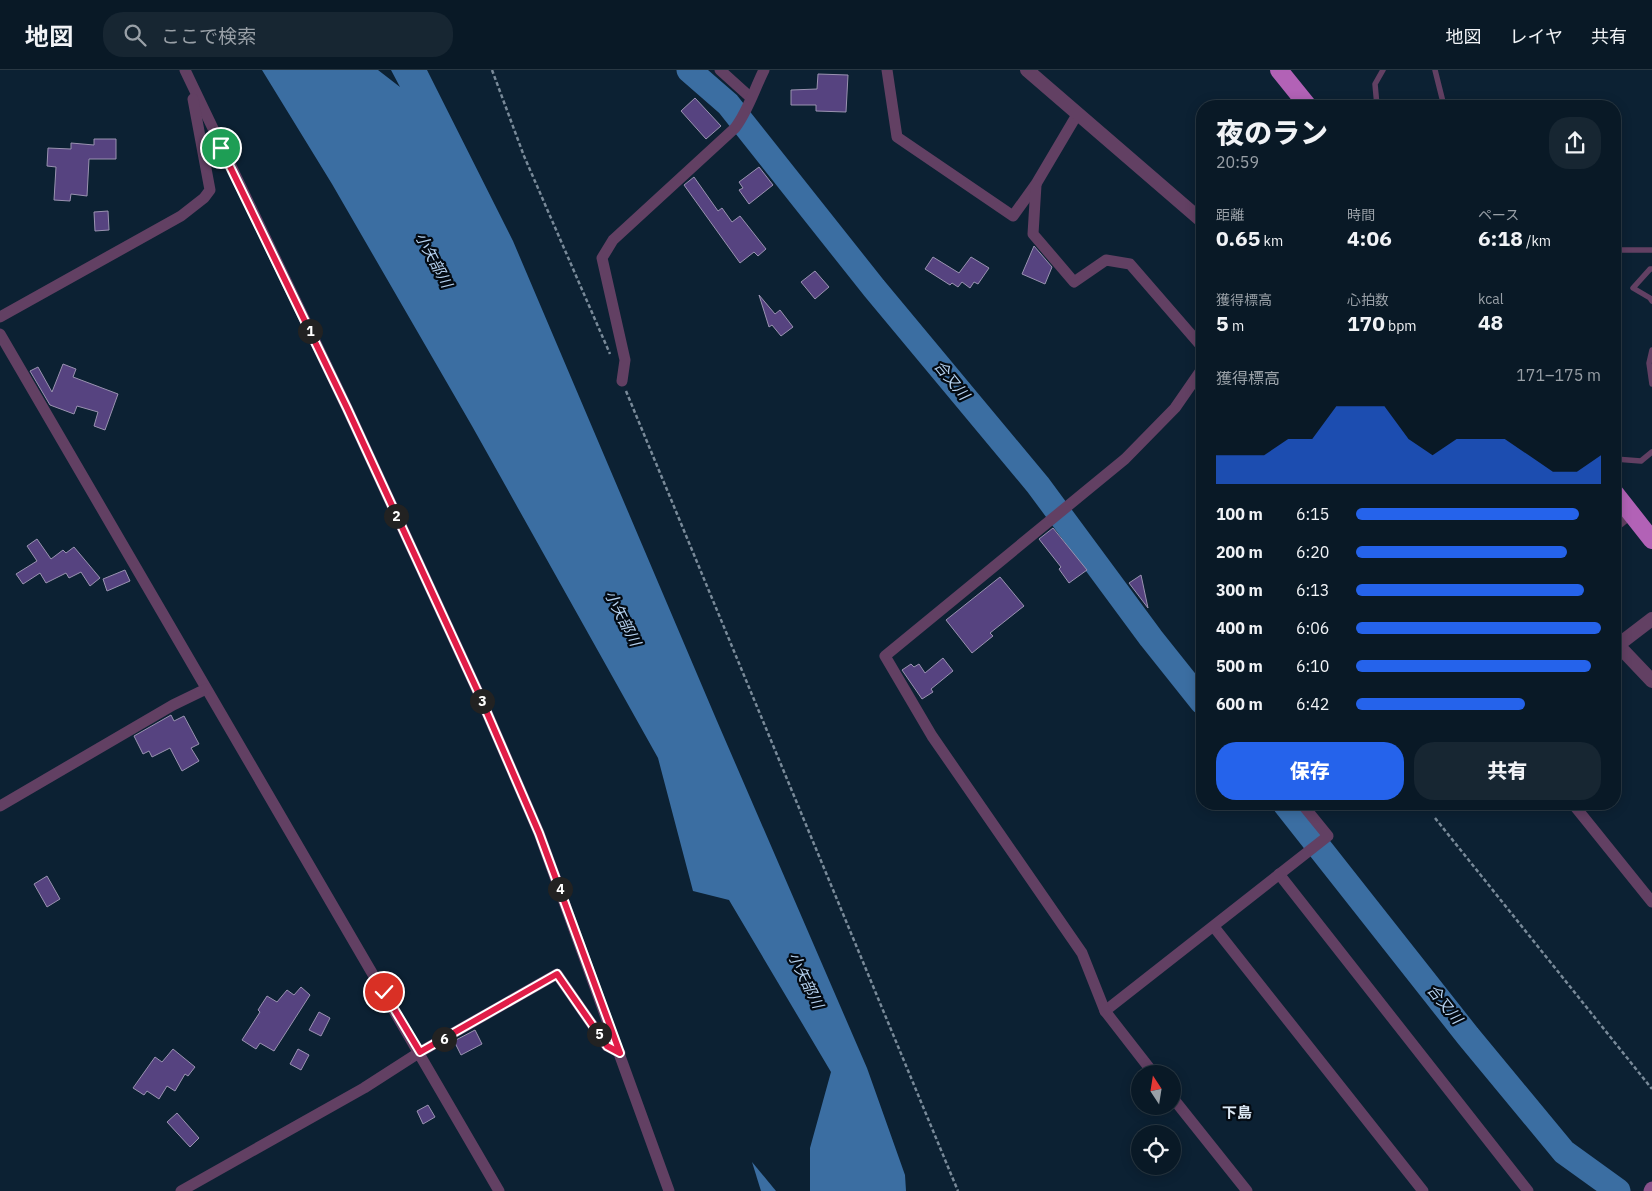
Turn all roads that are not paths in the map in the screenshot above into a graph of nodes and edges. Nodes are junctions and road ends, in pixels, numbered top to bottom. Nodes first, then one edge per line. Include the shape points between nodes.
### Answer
1 (185, 70) edge
2 (720, 70) edge
3 (764, 70) edge
4 (887, 70) edge
5 (1027, 70) edge
6 (1279, 70) edge
7 (1383, 70) edge
8 (1435, 70) edge
9 (190, 83) junction
10 (750, 98) junction
11 (1303, 100) edge
12 (1376, 100) edge
13 (1442, 100) edge
14 (1078, 113) junction
15 (1036, 184) junction
16 (1196, 216) edge
17 (1621, 250) edge
18 (1652, 250) edge
19 (1652, 269) edge
20 (1652, 301) edge
21 (0, 317) edge
22 (0, 334) edge
23 (1196, 340) edge
24 (1652, 350) edge
25 (1196, 378) edge
26 (622, 381) road end
27 (1652, 384) edge
28 (1652, 452) edge
29 (1621, 460) edge
30 (1621, 500) edge
31 (1631, 513) junction
32 (1621, 521) edge
33 (1652, 540) edge
34 (1652, 619) edge
35 (1621, 640) edge
36 (1621, 648) edge
37 (1652, 681) edge
38 (206, 689) junction
39 (0, 806) edge
40 (1307, 810) edge
41 (1578, 810) edge
42 (1279, 874) junction
43 (1652, 902) edge
44 (1214, 927) junction
45 (1105, 1011) junction
46 (420, 1052) junction
47 (620, 1053) junction
48 (1147, 1065) edge
49 (1181, 1107) edge
50 (181, 1191) edge
51 (499, 1191) edge
52 (669, 1191) edge
53 (1247, 1191) edge
54 (1423, 1191) edge
55 (1528, 1191) edge

1 - 9 street
2 - 10 street
3 - 10 street
4 - 15 street via 898,138 1013,216
5 - 14 street
6 - 11 highway
7 - 12 lane via 1375,84
8 - 13 lane
9 - 21 street via 210,190 204,198 180,216
9 - 47 street via 347,408 478,692 539,833
10 - 26 street via 747,113 735,128 613,240 602,258 624,360
14 - 15 street
14 - 16 street
15 - 23 street via 1033,234 1074,282 1106,260 1130,264
17 - 18 lane
19 - 20 lane via 1633,288
22 - 38 street
24 - 27 lane via 1649,362
25 - 45 street via 1175,408 1125,459 885,656 932,736 1082,953
28 - 29 lane via 1641,462
30 - 31 highway
31 - 32 street
31 - 33 highway
34 - 35 street
36 - 37 street
38 - 39 street
38 - 46 street
40 - 42 street via 1328,836
41 - 43 street
42 - 44 street
42 - 55 street
44 - 45 street
44 - 54 street
45 - 48 street
46 - 47 street via 557,974 607,1046
46 - 50 street via 364,1088
46 - 51 street
47 - 52 street
49 - 53 street

